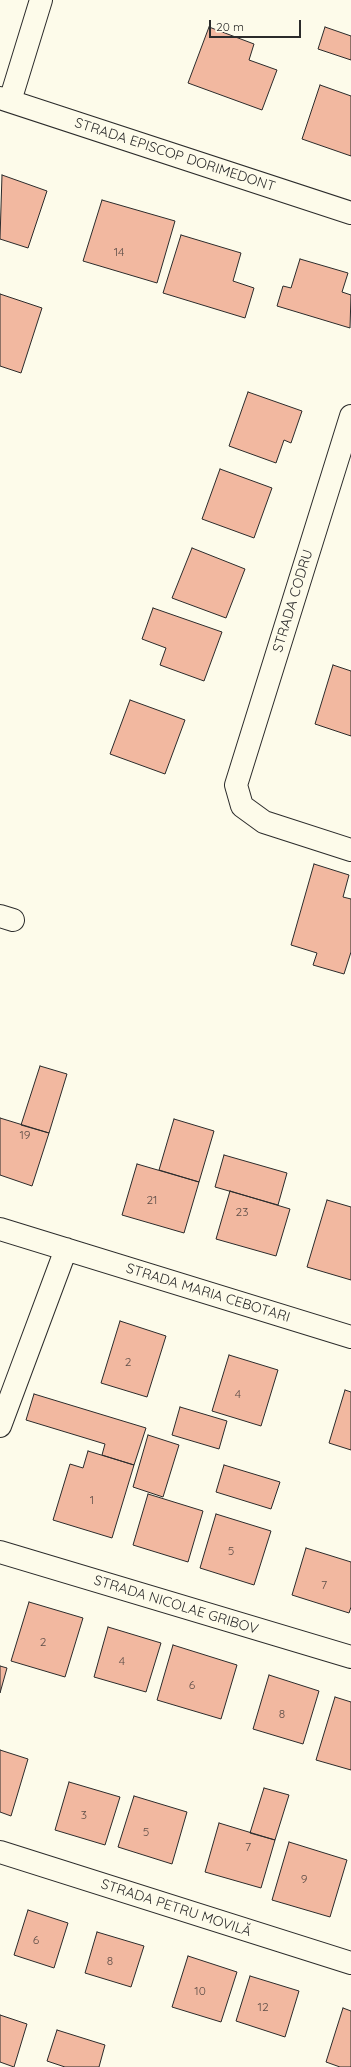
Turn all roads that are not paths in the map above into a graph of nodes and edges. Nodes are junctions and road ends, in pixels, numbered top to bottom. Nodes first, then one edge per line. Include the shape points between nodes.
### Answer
1 (41, 0) edge
2 (5, 99) edge
3 (351, 213) edge
4 (351, 416) edge
5 (351, 850) edge
6 (0, 1230) edge
7 (66, 1248) junction
8 (351, 1337) edge
9 (0, 1426) edge
10 (0, 1552) edge
11 (351, 1657) edge
12 (0, 1852) edge
13 (351, 1963) edge

1 - 2 street
2 - 3 street, STRADA EPISCOP DORIMEDONT
4 - 5 street, STRADA CODRU via 236,785 242,806 264,822
6 - 7 street, STRADA MARIA CEBOTARI
7 - 8 street, STRADA MARIA CEBOTARI
7 - 9 street
10 - 11 street, STRADA NICOLAE GRIBOV
12 - 13 street, STRADA PETRU MOVILĂ

